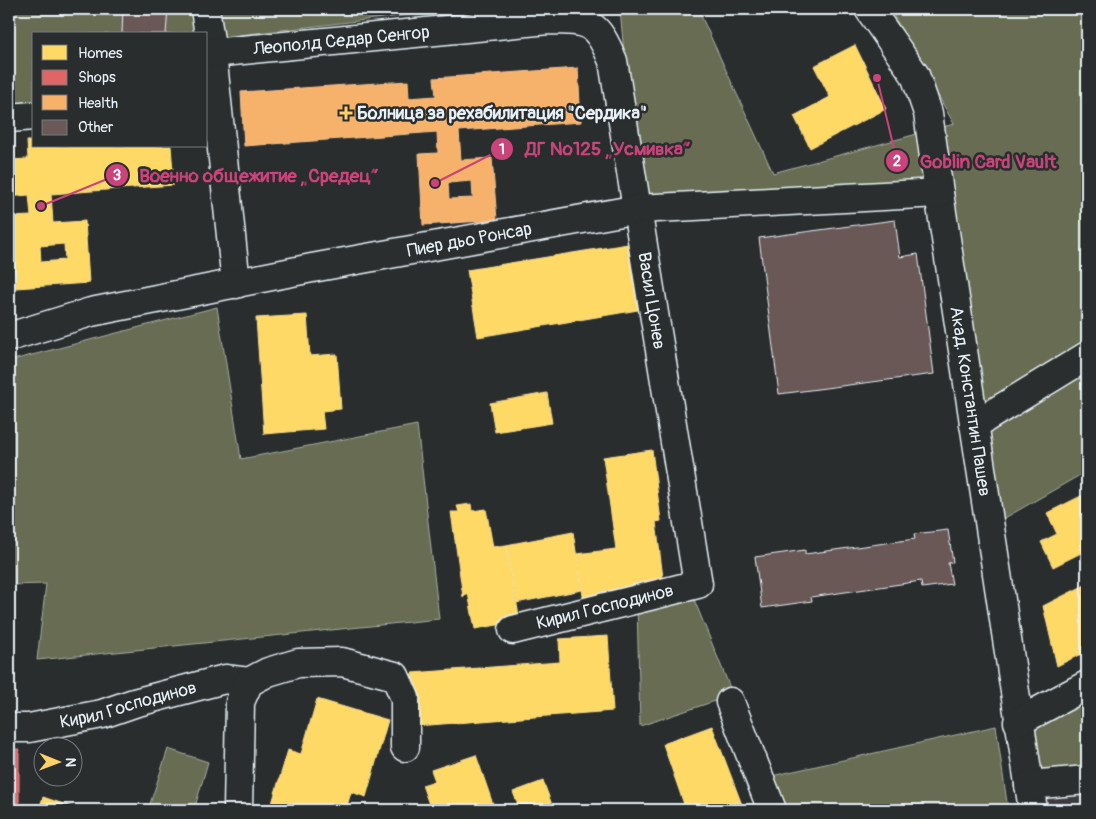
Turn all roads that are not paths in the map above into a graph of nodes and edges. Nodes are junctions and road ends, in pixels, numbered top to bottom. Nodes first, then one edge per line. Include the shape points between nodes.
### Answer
1 (205, 9) edge
2 (869, 9) edge
3 (548, 15) edge
4 (589, 24) joint
5 (212, 53) junction
6 (212, 101) edge
7 (32, 116) edge
8 (9, 118) edge
9 (939, 193) junction
10 (638, 209) junction
11 (236, 284) junction
12 (9, 337) edge
13 (1087, 356) edge
14 (974, 425) junction
15 (698, 584) joint
16 (513, 630) dead end
17 (249, 682) junction
18 (1087, 685) edge
19 (730, 702) dead end
20 (1018, 722) junction
21 (9, 728) edge
22 (404, 747) dead end
23 (1087, 780) edge
24 (1031, 798) edge
25 (238, 810) edge
26 (772, 810) edge

1 - 5 street
2 - 9 street, Акад. Константин Пашев via 915,75 928,113
3 - 4 street, Леополд Седар Сенгор
3 - 5 street, Леополд Седар Сенгор
4 - 10 street, Васил Цонев via 598,31 613,61
5 - 6 street
6 - 11 street
7 - 8 street
9 - 10 street, Пиер дьо Ронсар
9 - 14 street, Акад. Константин Пашев
10 - 11 street, Пиер дьо Ронсар
10 - 15 street, Васил Цонев
11 - 12 street, Пиер дьо Ронсар via 91,312
13 - 14 street
14 - 20 street, Акад. Константин Пашев
15 - 16 street, Кирил Господинов
17 - 21 street, Кирил Господинов via 225,679 142,700 102,714 28,728
17 - 22 street via 298,663 342,662 395,676 405,698
17 - 25 street via 240,702
18 - 20 street
19 - 26 street
20 - 24 street, Акад. Константин Пашев
23 - 24 street

